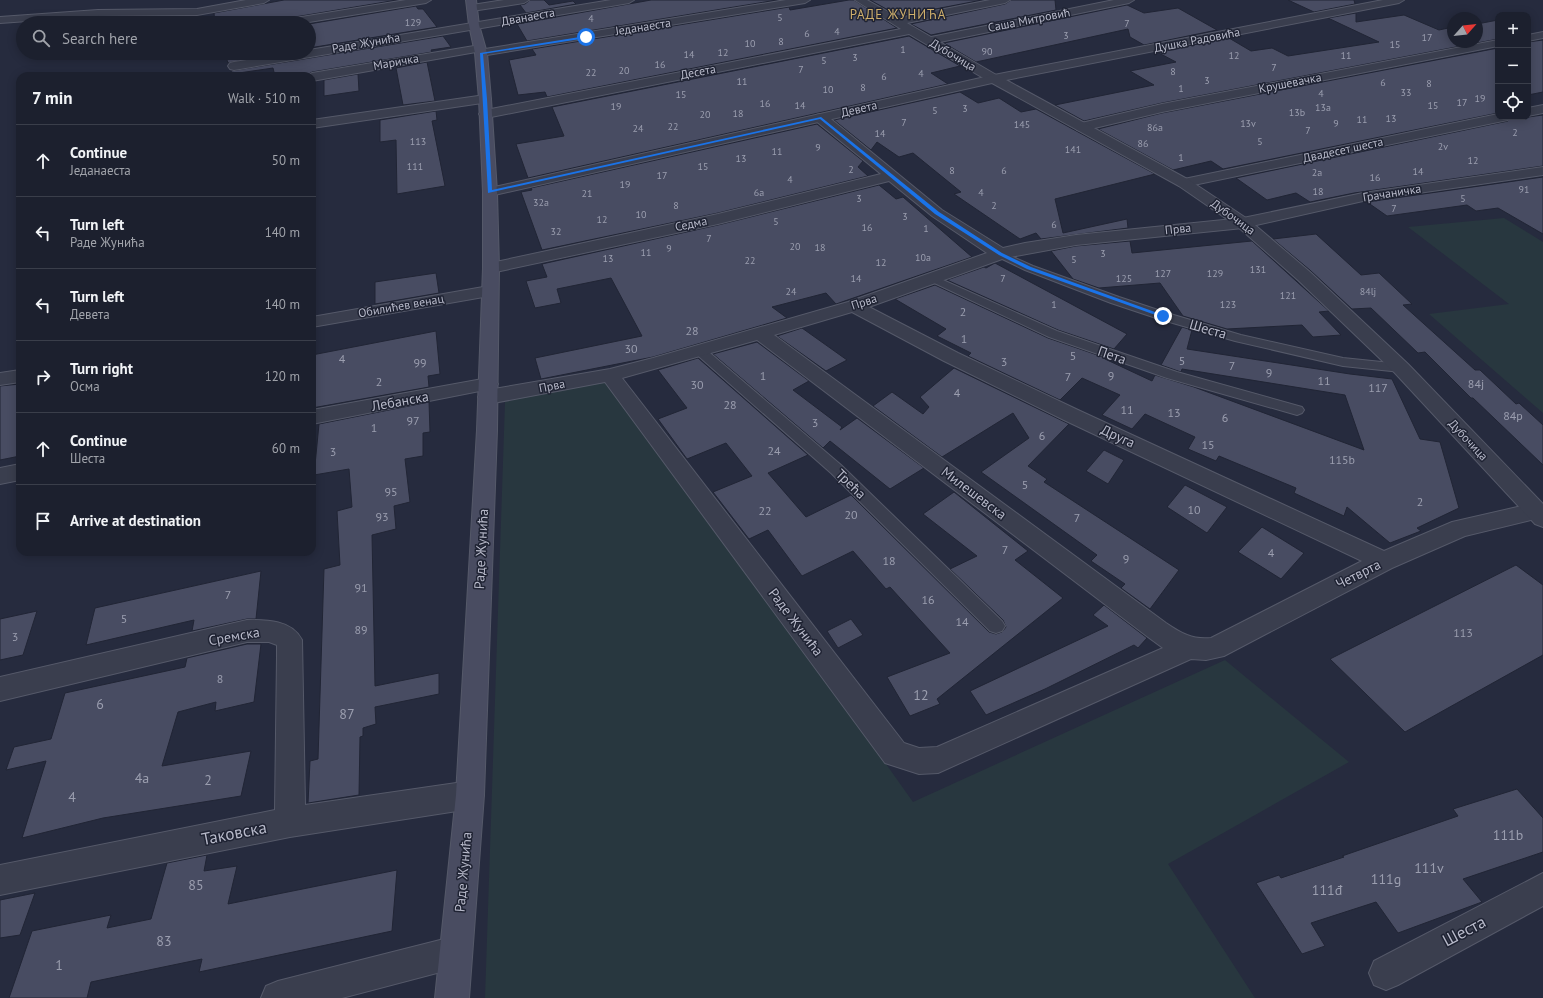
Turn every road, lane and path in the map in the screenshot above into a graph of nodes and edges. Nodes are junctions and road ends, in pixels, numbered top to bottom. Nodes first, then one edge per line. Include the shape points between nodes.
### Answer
1 (264, 0) edge
2 (426, 0) edge
3 (524, 0) edge
4 (629, 0) edge
5 (805, 0) edge
6 (860, 0) edge
7 (1005, 0) edge
8 (1129, 0) edge
9 (1399, 0) edge
10 (471, 4) edge
11 (56, 16) edge
12 (316, 18) edge
13 (16, 19) edge
14 (0, 20) edge
15 (897, 22) junction
16 (474, 25) junction
17 (910, 30) junction
18 (1543, 35) edge
19 (1531, 37) edge
20 (929, 41) junction
21 (1495, 44) edge
22 (481, 50) junction
23 (316, 52) edge
24 (269, 60) edge
25 (234, 66) dead end
26 (316, 76) edge
27 (994, 79) junction
28 (485, 99) junction
29 (1543, 109) edge
30 (1531, 111) edge
31 (486, 114) junction
32 (821, 118) junction
33 (1495, 119) edge
34 (316, 123) edge
35 (1082, 127) junction
36 (1542, 172) edge
37 (891, 176) junction
38 (1184, 183) junction
39 (490, 192) junction
40 (1243, 223) junction
41 (1000, 254) junction
42 (490, 279) junction
43 (934, 279) junction
44 (854, 306) junction
45 (316, 321) edge
46 (761, 334) junction
47 (699, 350) junction
48 (1401, 368) junction
49 (610, 375) junction
50 (16, 377) edge
51 (0, 379) edge
52 (488, 391) junction
53 (1297, 410) dead end
54 (316, 416) edge
55 (16, 473) edge
56 (0, 476) edge
57 (1539, 515) edge
58 (1384, 561) junction
59 (996, 626) dead end
60 (1188, 649) junction
61 (0, 689) edge
62 (470, 795) junction
63 (290, 822) junction
64 (0, 880) edge
65 (1543, 888) edge
66 (456, 952) junction
67 (1386, 973) dead end
68 (278, 998) edge
69 (452, 998) edge

1 - 11 street via 197,12 113,12
2 - 12 street
3 - 10 street
4 - 16 street, Дванаеста
5 - 22 street, Једанаеста
6 - 15 street, Дубочица
7 - 15 street
8 - 20 street, Саша Митровић
9 - 27 street, Душка Радовића
10 - 16 main road, Раде Жунића
13 - 14 street
15 - 17 street, Дубочица
16 - 22 main road, Раде Жунића
16 - 23 street, Раде Жунића
17 - 20 street, Дубочица
17 - 31 street, Десета
18 - 19 street
20 - 27 street, Дубочица
21 - 35 street, Крушевачка via 1170,107
22 - 26 street, Маричка
22 - 28 main road, Раде Жунића
24 - 25 street, Раде Жунића
27 - 32 street, Девета
27 - 35 street, Дубочица
28 - 31 main road, Раде Жунића
28 - 34 street
29 - 30 street
31 - 39 main road, Раде Жунића
32 - 37 street
32 - 39 street, Девета
33 - 38 street, Двадесет шеста
35 - 38 street, Дубочица
36 - 40 street, Грачаничка via 1363,198
37 - 41 street via 937,213
37 - 42 street, Седма via 718,218
38 - 40 street, Дубочица
39 - 42 main road, Раде Жунића
40 - 41 street, Прва via 1076,240
40 - 48 street, Дубочица via 1304,276
41 - 43 street, Прва
41 - 48 lane, Шеста via 1029,268 1115,300 1224,333 1343,362
42 - 45 street, Обилићев венац
42 - 52 main road, Раде Жунића
43 - 44 street, Прва
43 - 53 lane, Пета via 1053,334 1172,375
44 - 46 street, Прва
44 - 58 street, Друга via 951,357
46 - 47 street, Прва
46 - 60 street, Милешевска via 1157,630
47 - 49 street, Прва
47 - 59 lane, Трећа via 836,469
48 - 57 street, Дубочица
49 - 52 street, Прва
49 - 60 street, Раде Жунића via 895,754 919,761 938,760
50 - 51 street
52 - 54 street, Лебанска
52 - 62 main road, Раде Жунића
55 - 56 street
57 - 58 street, Четврта via 1460,528
58 - 60 street, Четврта via 1216,648
61 - 63 street, Сремска via 247,631 270,630 280,633 289,640 290,657
62 - 63 street, Таковска
62 - 66 main road, Раде Жунића
63 - 64 street, Таковска
65 - 67 street, Шеста
66 - 68 street
66 - 69 main road, Раде Жунића

